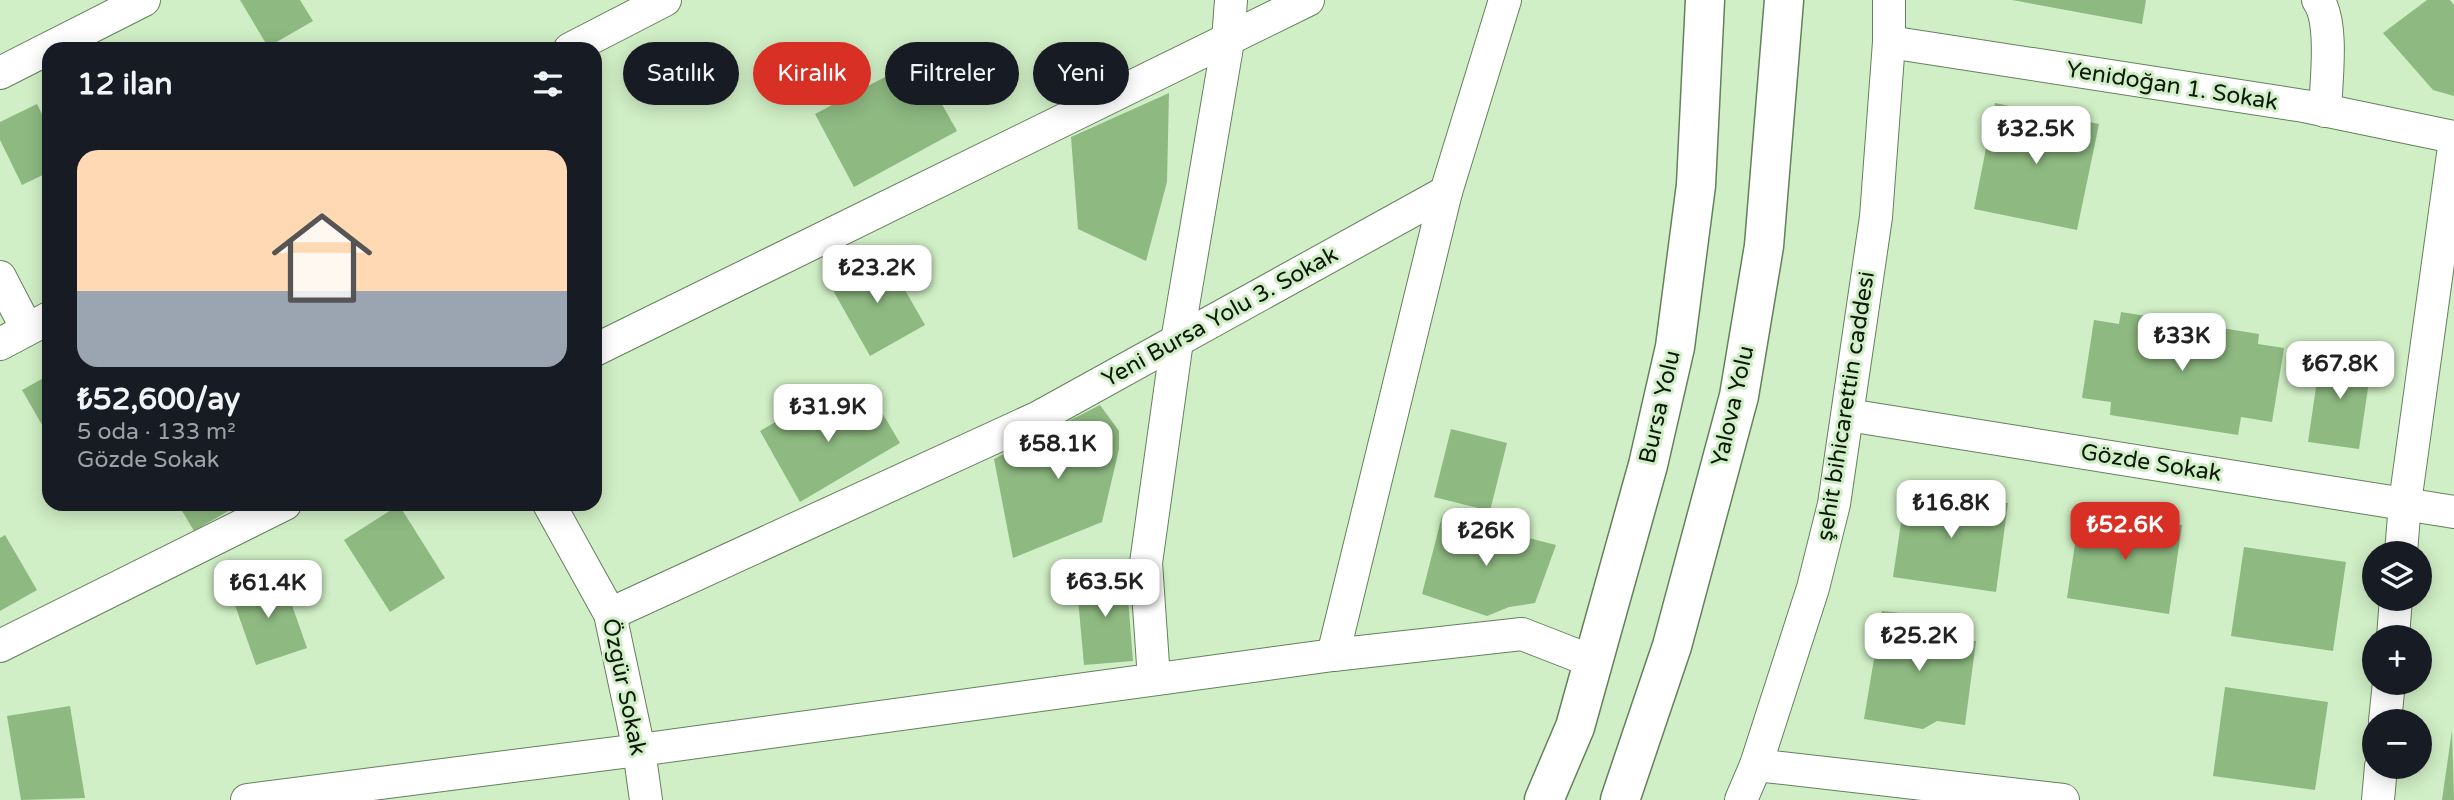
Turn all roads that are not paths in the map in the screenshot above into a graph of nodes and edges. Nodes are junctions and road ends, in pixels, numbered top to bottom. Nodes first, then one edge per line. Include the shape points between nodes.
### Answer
1 (144, 0) edge
2 (664, 0) edge
3 (1231, 0) edge
4 (1308, 0) edge
5 (1504, 0) edge
6 (1705, 0) edge
7 (1784, 0) edge
8 (1889, 0) edge
9 (2325, 2) edge
10 (1228, 41) junction
11 (62, 42) edge
12 (583, 42) edge
13 (1889, 42) junction
14 (42, 52) edge
15 (0, 74) edge
16 (2325, 111) junction
17 (2454, 137) edge
18 (2454, 147) edge
19 (1447, 192) junction
20 (0, 277) edge
21 (25, 330) edge
22 (1177, 341) junction
23 (602, 347) edge
24 (1848, 415) junction
25 (2405, 503) junction
26 (271, 511) edge
27 (554, 511) edge
28 (2454, 512) edge
29 (2402, 541) edge
30 (611, 614) junction
31 (0, 646) edge
32 (1333, 654) junction
33 (1594, 662) junction
34 (1154, 680) junction
35 (639, 750) junction
36 (1756, 765) junction
37 (2380, 779) edge
38 (247, 800) edge
39 (646, 800) edge
40 (1544, 800) edge
41 (1620, 800) edge
42 (1741, 800) edge
43 (2063, 800) edge
44 (2378, 800) edge

1 - 11 street
2 - 12 street
3 - 10 street
4 - 10 street
5 - 19 street
6 - 33 highway, Bursa Yolu via 1696,185 1675,347
7 - 41 highway, Yalova Yolu via 1764,246 1739,396 1672,646
8 - 13 street, şehit bihicarettin caddesi
9 - 16 street
10 - 22 street
10 - 23 street
13 - 16 street, Yenidoğan 1. Sokak
13 - 24 street, şehit bihicarettin caddesi via 1876,217
14 - 15 street
16 - 17 street, Yenidoğan 1. Sokak
18 - 25 street
19 - 22 street, Yeni Bursa Yolu 3. Sokak
19 - 32 street
20 - 21 street
22 - 30 street, Yeni Bursa Yolu 3. Sokak via 1039,417
22 - 34 street via 1146,563
24 - 25 street, Gözde Sokak
24 - 36 street, şehit bihicarettin caddesi via 1834,504 1813,588
25 - 28 street, Gözde Sokak
25 - 29 street
26 - 31 street
27 - 30 street, Özgür Sokak
30 - 35 street, Özgür Sokak
32 - 33 street via 1522,634
32 - 34 street
33 - 40 highway, Bursa Yolu via 1575,727
34 - 35 street
35 - 38 street
35 - 39 street, Özgür Sokak
36 - 42 street, şehit bihicarettin caddesi
36 - 43 street
37 - 44 street

